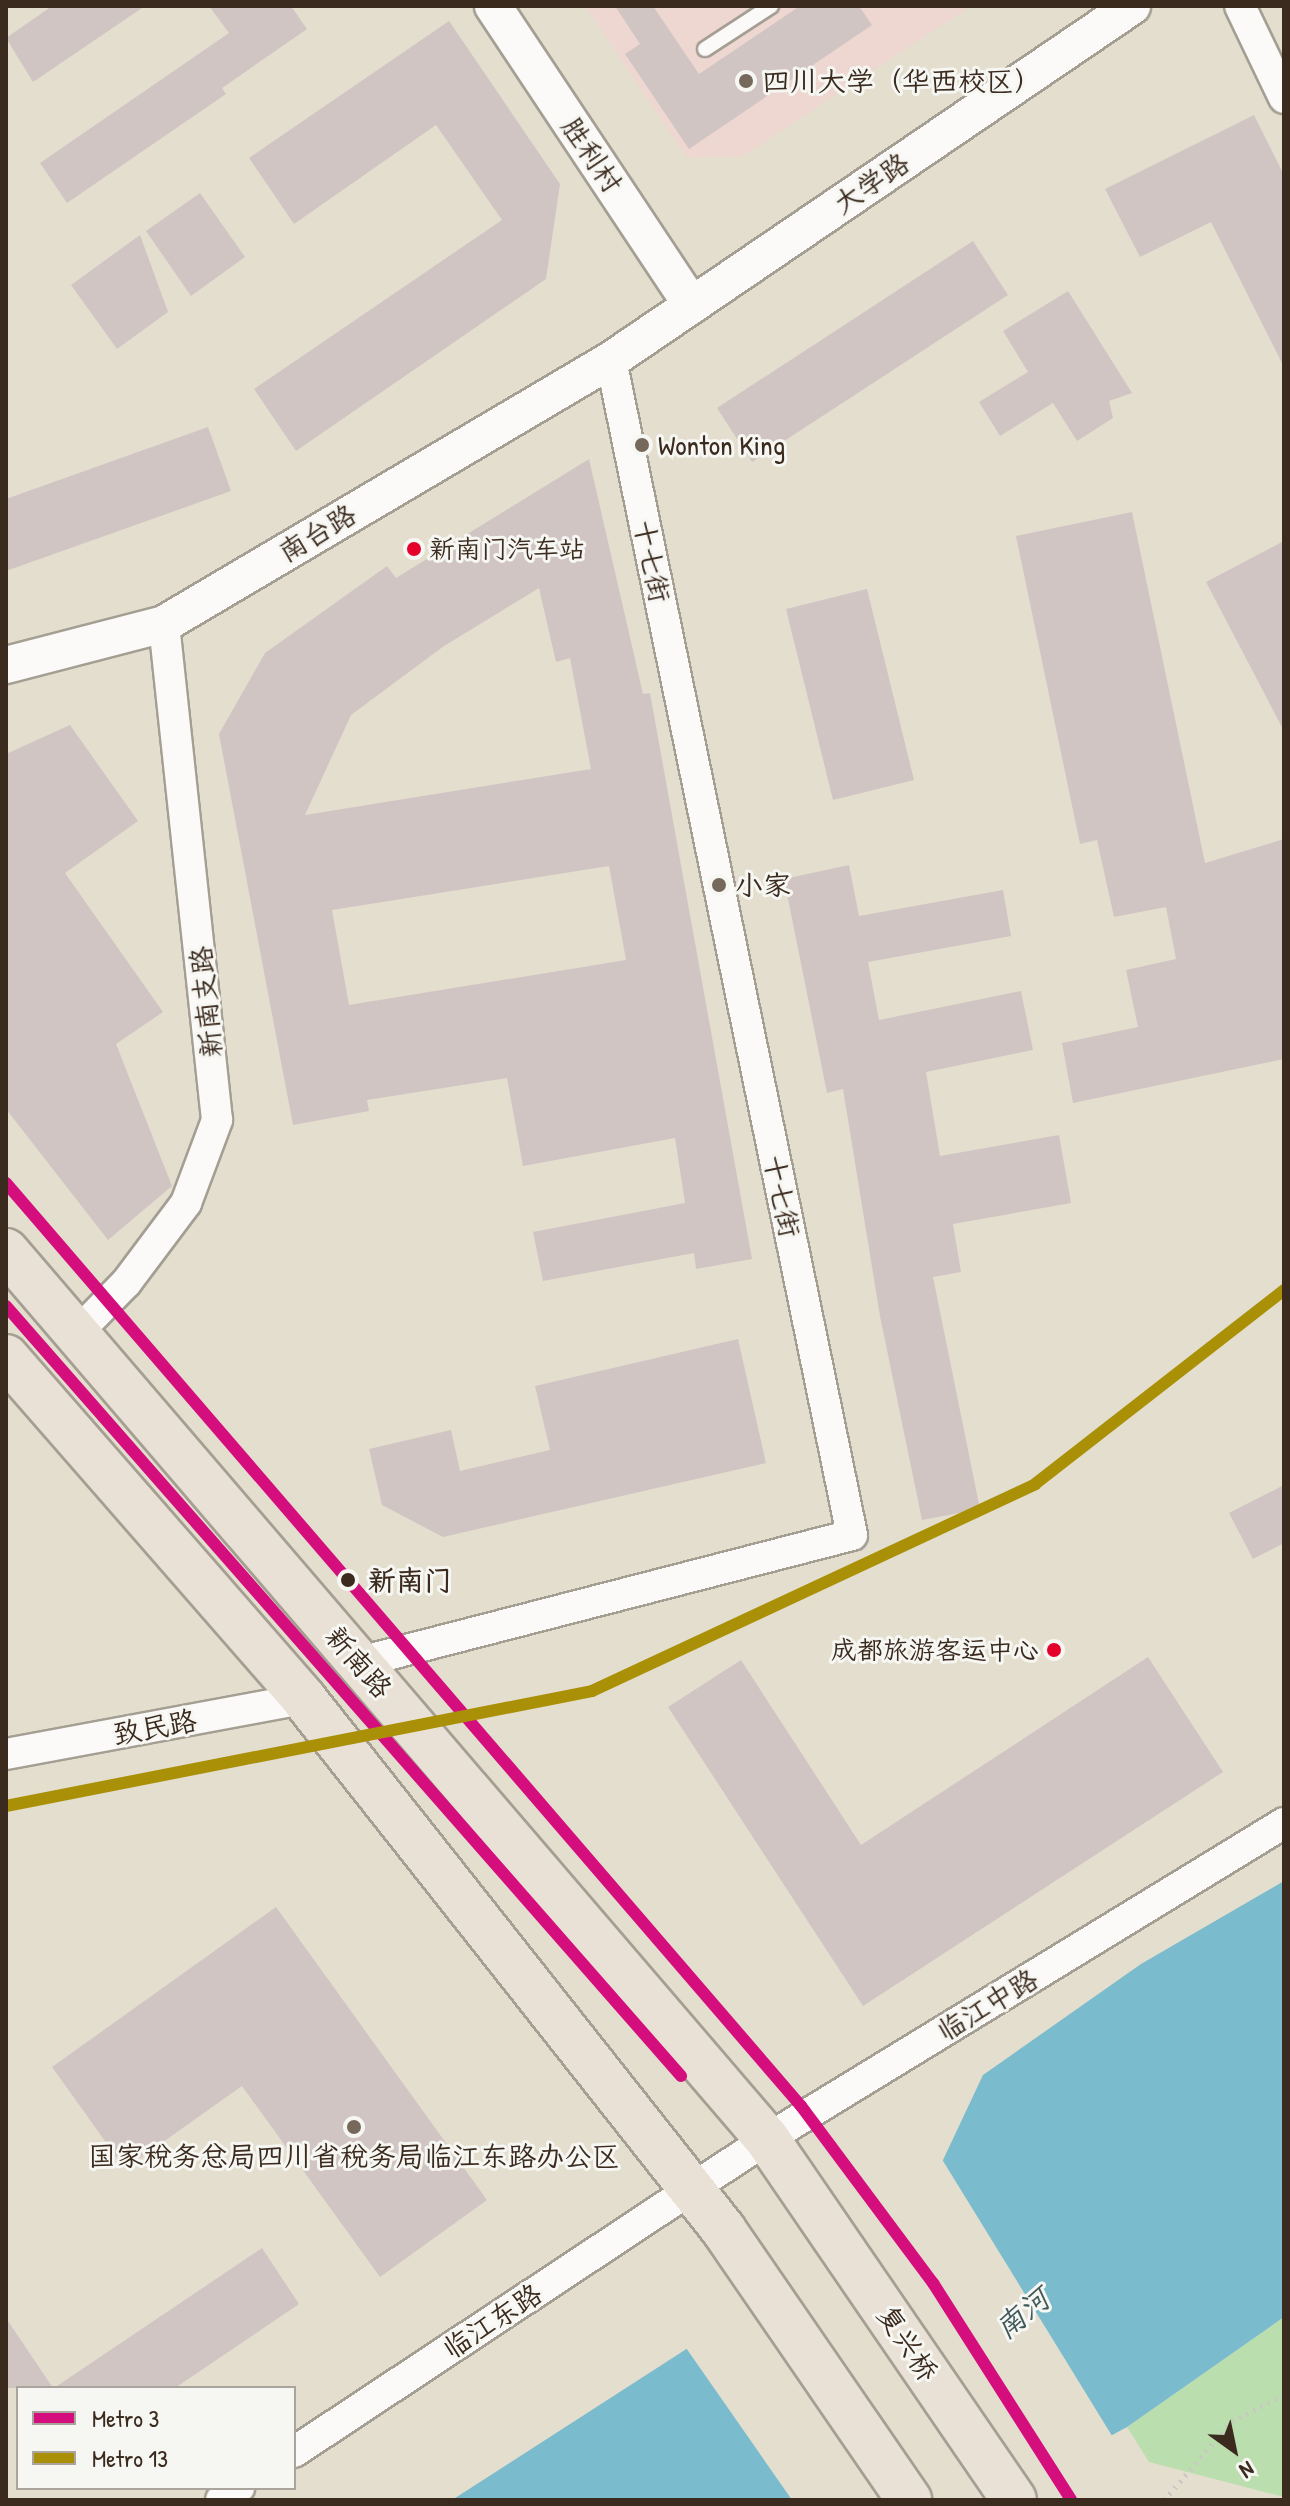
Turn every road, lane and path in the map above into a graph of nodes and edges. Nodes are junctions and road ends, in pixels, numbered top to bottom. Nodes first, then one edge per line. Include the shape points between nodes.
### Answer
1 (493, 6) edge
2 (771, 6) edge
3 (1132, 6) edge
4 (1240, 6) edge
5 (705, 49) dead end
6 (1284, 98) edge
7 (692, 305) junction
8 (611, 360) junction
9 (164, 624) junction
10 (6, 665) edge
11 (6, 1251) edge
12 (75, 1335) junction
13 (6, 1357) edge
14 (360, 1662) junction
15 (304, 1699) junction
16 (6, 1754) edge
17 (1284, 1823) edge
18 (767, 2139) junction
19 (803, 2185) joint
20 (691, 2190) junction
21 (1284, 2395) edge
22 (296, 2451) edge
23 (909, 2500) edge
24 (1014, 2500) edge
25 (1164, 2500) edge

1 - 7 street, 胜利村
2 - 5 lane
3 - 7 street, 大学路
4 - 6 street
7 - 8 street, 大学路
8 - 9 street, 南台路
8 - 14 street, 十七街 via 852,1535
9 - 10 street, 南台路
9 - 12 street, 新南支路 via 217,1120 186,1203 126,1283
11 - 12 main road, 新南路
12 - 14 main road, 新南路
13 - 15 main road
14 - 18 main road, 新南路
15 - 16 street, 致民路
15 - 20 main road
17 - 18 street, 临江中路
18 - 19 main road, 新南路
18 - 20 street, 临江中路
19 - 24 main road, 复兴桥
20 - 22 street, 临江东路
20 - 23 main road
21 - 25 path via 1232,2421

